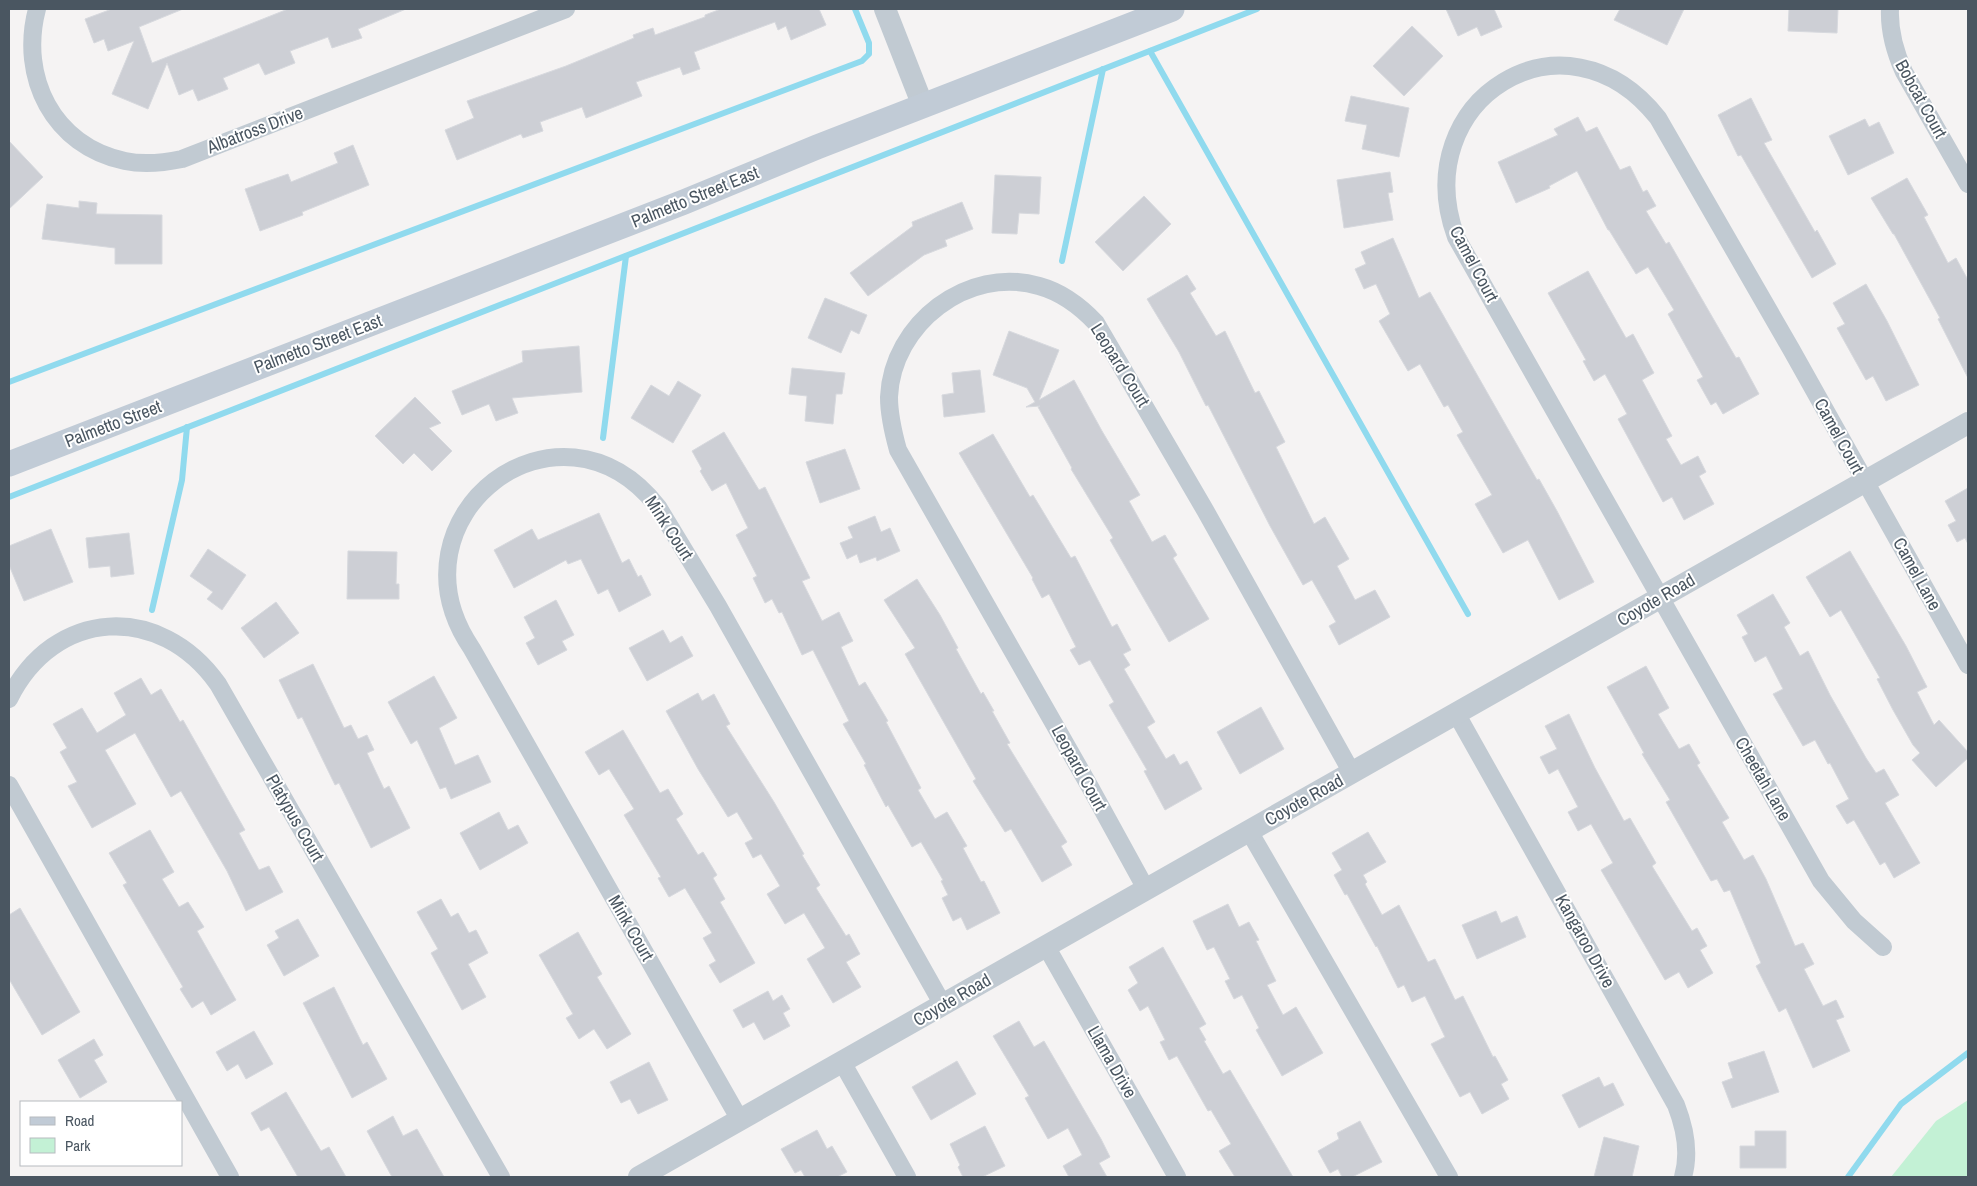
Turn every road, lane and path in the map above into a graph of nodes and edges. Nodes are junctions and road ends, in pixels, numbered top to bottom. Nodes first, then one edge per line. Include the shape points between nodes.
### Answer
1 (37, 9) edge
2 (566, 9) edge
3 (885, 9) edge
4 (1172, 9) edge
5 (1890, 9) edge
6 (923, 106) junction
7 (1968, 184) edge
8 (217, 383) joint
9 (1968, 423) edge
10 (9, 464) edge
11 (1865, 482) junction
12 (1660, 598) junction
13 (1968, 665) edge
14 (9, 699) edge
15 (1456, 714) junction
16 (1352, 773) junction
17 (9, 785) edge
18 (1249, 831) junction
19 (1146, 889) junction
20 (1046, 946) junction
21 (1883, 947) dead end
22 (943, 1005) junction
23 (842, 1062) junction
24 (740, 1120) junction
25 (230, 1177) edge
26 (501, 1177) edge
27 (639, 1177) edge
28 (908, 1177) edge
29 (1177, 1177) edge
30 (1449, 1177) edge
31 (1682, 1177) edge

1 - 2 street, Albatross Drive via 31,40 32,56 34,72 48,106 60,122 89,147 125,161 144,163 182,159
3 - 6 street
4 - 6 main road, Palmetto Street East
5 - 7 street, Bobcat Court via 1896,55
6 - 8 main road, Palmetto Street East
8 - 10 main road, Palmetto Street
9 - 11 street, Coyote Road
11 - 12 street, Coyote Road
11 - 12 street, Camel Court via 1647,103 1618,80 1583,67 1546,67 1510,78 1480,100 1468,114 1453,143 1446,174 1451,222 1463,251
11 - 13 street, Camel Lane
12 - 15 street, Coyote Road
12 - 21 street, Cheetah Lane via 1821,881 1854,921
14 - 26 street, Platypus Court via 27,668 55,644 89,630 108,627 145,630 179,644 208,668
15 - 16 street, Coyote Road
15 - 31 street, Kangaroo Drive via 1676,1104 1685,1138
16 - 18 street, Coyote Road
16 - 19 street, Leopard Court via 1096,323 1070,300 1022,282 987,284 955,295 940,304 915,329 897,361 889,396 898,450
17 - 25 street
18 - 19 street, Coyote Road
18 - 30 street
19 - 20 street, Coyote Road
20 - 22 street, Coyote Road
20 - 29 street, Llama Drive
22 - 23 street, Coyote Road
22 - 24 street, Mink Court via 718,606 653,500 623,473 592,460 560,457 527,463 512,470 481,492 459,523 450,550 446,578 454,616
23 - 24 street, Coyote Road
23 - 28 street
24 - 27 street, Coyote Road

